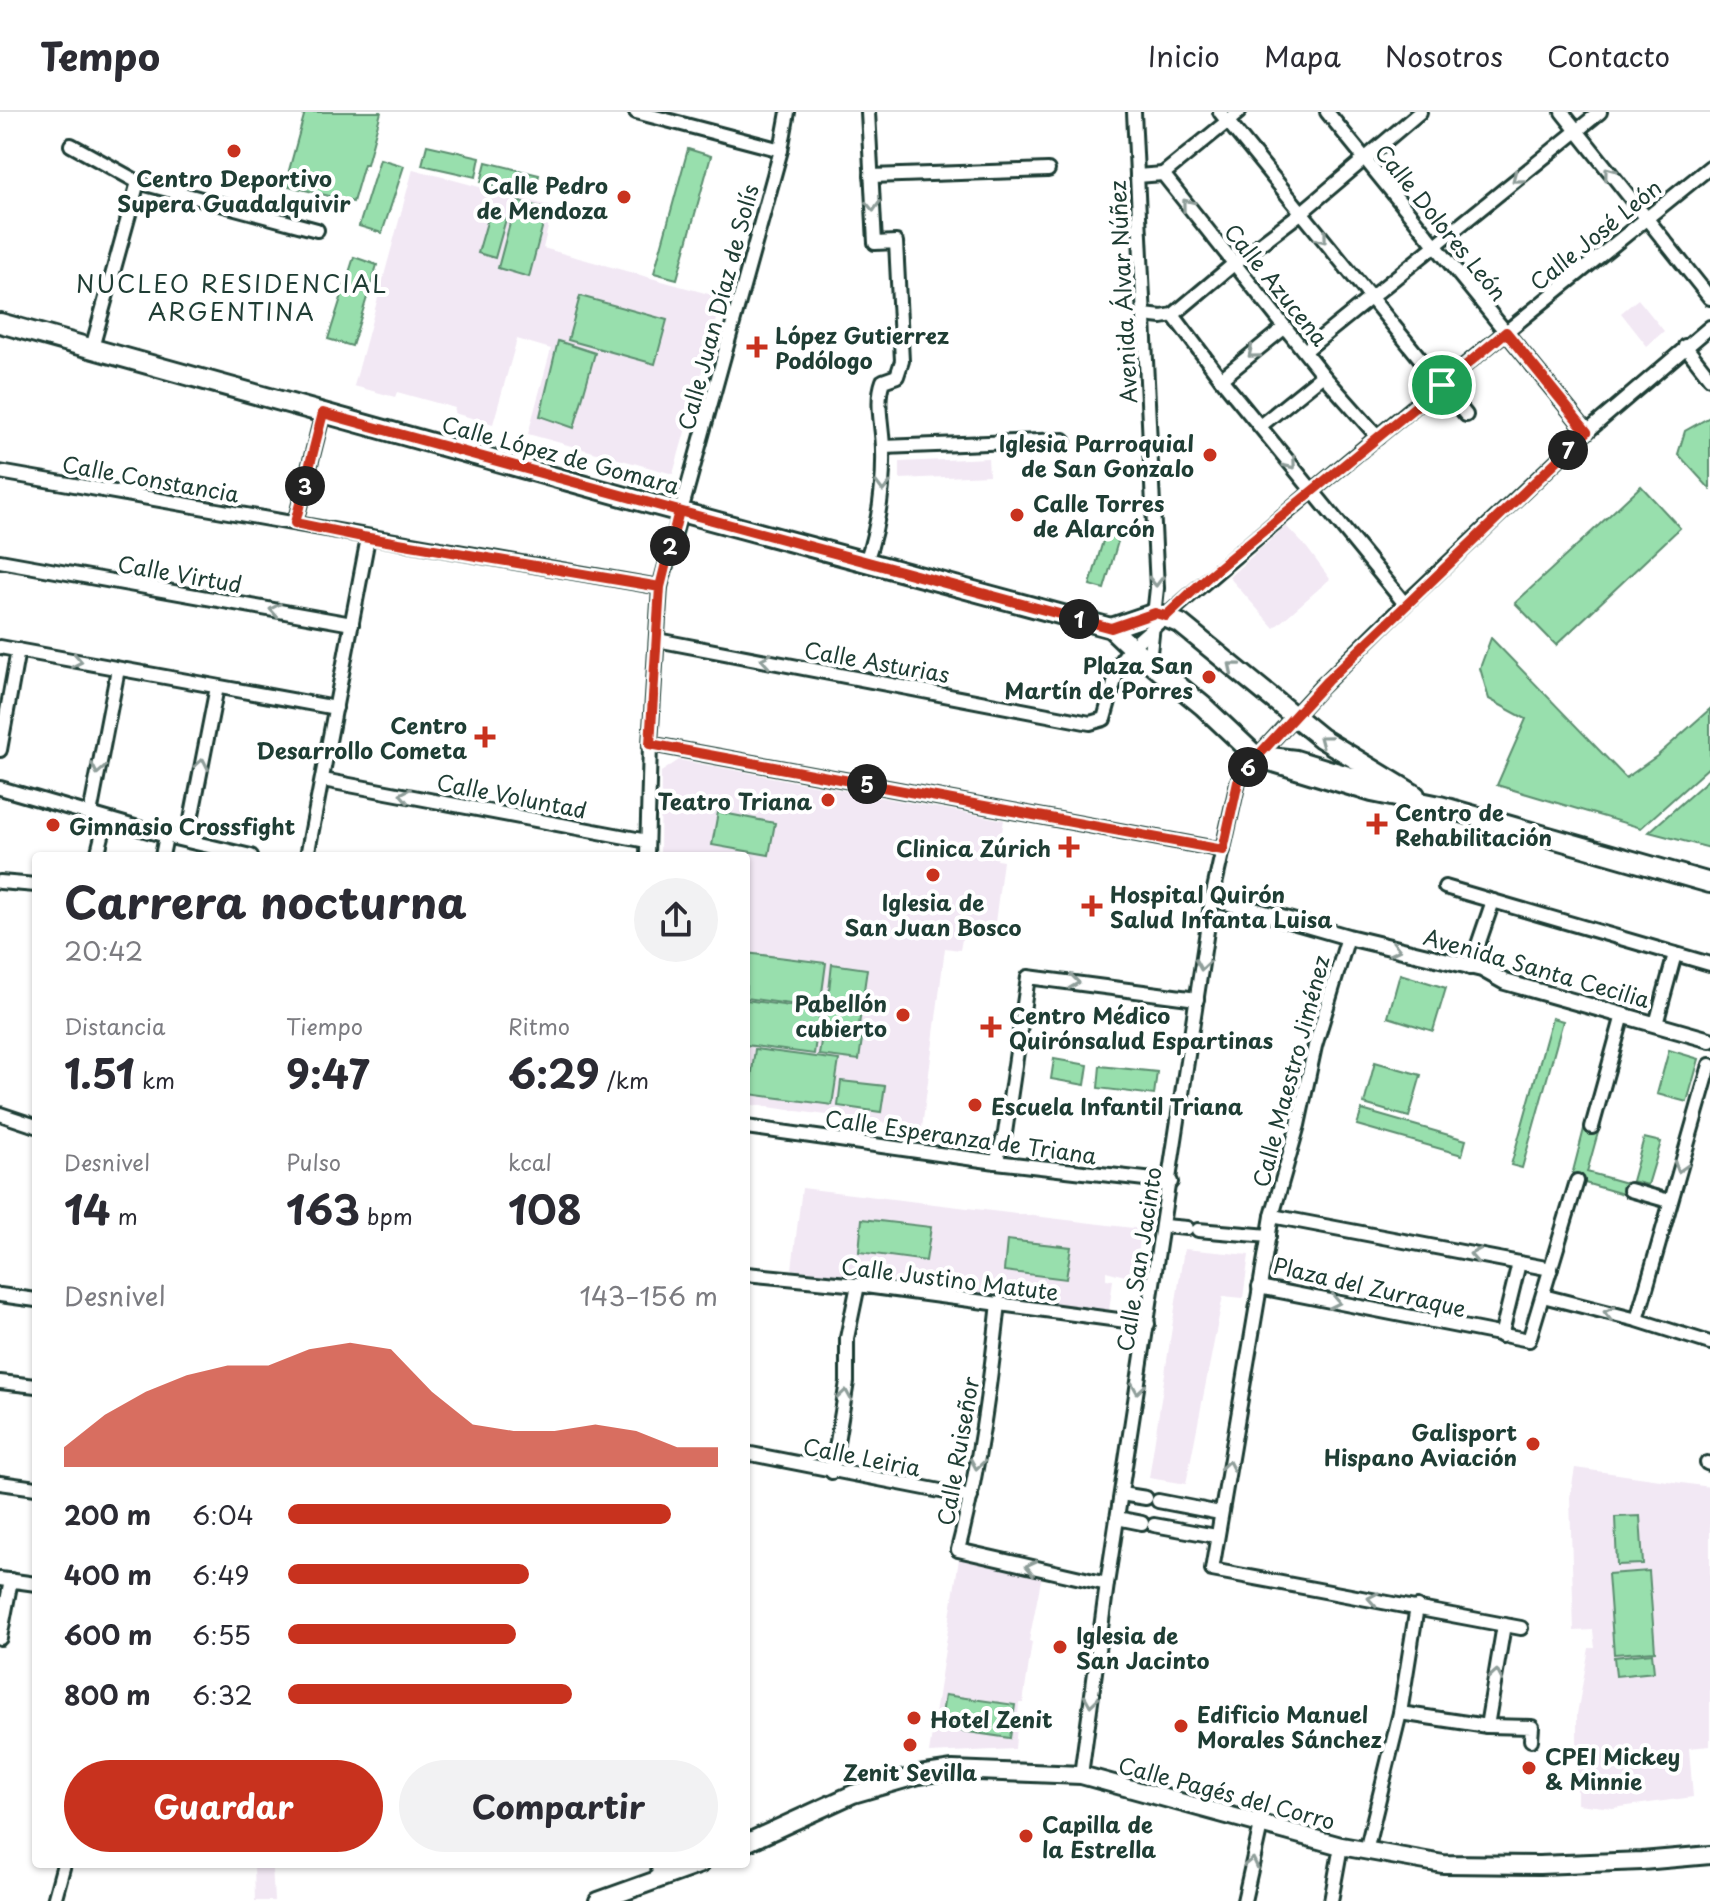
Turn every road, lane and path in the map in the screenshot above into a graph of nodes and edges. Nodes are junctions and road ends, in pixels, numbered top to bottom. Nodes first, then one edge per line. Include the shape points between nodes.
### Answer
1 (636, 112) edge
2 (788, 112) edge
3 (868, 112) edge
4 (1134, 112) edge
5 (1239, 112) edge
6 (1327, 112) edge
7 (1420, 112) edge
8 (1562, 112) edge
9 (1600, 112) edge
10 (1224, 117) edge
11 (1577, 130) junction
12 (71, 145) dead end
13 (781, 150) junction
14 (1364, 158) junction
15 (1710, 167) edge
16 (1048, 170) dead end
17 (1163, 174) junction
18 (871, 176) junction
19 (1137, 176) junction
20 (138, 182) junction
21 (1302, 212) junction
22 (1645, 220) junction
23 (317, 230) dead end
24 (1435, 245) junction
25 (1235, 263) junction
26 (1371, 297) junction
27 (1710, 298) edge
28 (1144, 315) junction
29 (1173, 315) junction
30 (0, 323) edge
31 (1285, 327) junction
32 (1710, 327) edge
33 (1506, 332) junction
34 (1685, 346) junction
35 (92, 348) junction
36 (1306, 350) junction
37 (1323, 375) junction
38 (1710, 378) edge
39 (1221, 379) junction
40 (1442, 385) junction
41 (323, 413) junction
42 (1466, 415) dead end
43 (1260, 426) junction
44 (1587, 432) junction
45 (1378, 437) junction
46 (1064, 440) dead end
47 (883, 447) junction
48 (0, 472) edge
49 (1313, 490) junction
50 (679, 511) junction
51 (295, 523) junction
52 (368, 538) junction
53 (0, 561) edge
54 (866, 562) junction
55 (660, 587) junction
56 (1405, 604) junction
57 (1158, 619) junction
58 (352, 624) junction
59 (1111, 628) junction
60 (657, 640) junction
61 (0, 647) edge
62 (1131, 647) junction
63 (18, 650) junction
64 (1149, 662) junction
65 (118, 669) junction
66 (217, 687) junction
67 (336, 708) junction
68 (1294, 716) junction
69 (650, 744) junction
70 (0, 750) edge
71 (1258, 755) junction
72 (323, 780) junction
73 (0, 788) edge
74 (1402, 789) junction
75 (1440, 806) junction
76 (90, 814) junction
77 (106, 820) junction
78 (166, 836) junction
79 (187, 840) junction
80 (647, 841) junction
81 (1223, 850) junction
82 (98, 852) edge
83 (163, 852) edge
84 (225, 852) edge
85 (308, 852) edge
86 (647, 852) edge
87 (0, 882) edge
88 (1710, 883) edge
89 (32, 885) edge
90 (1445, 887) dead end
91 (1212, 898) junction
92 (1493, 901) junction
93 (1348, 937) junction
94 (1675, 954) junction
95 (1710, 964) edge
96 (1470, 968) junction
97 (1197, 999) junction
98 (1623, 1015) junction
99 (1656, 1024) junction
100 (1710, 1040) edge
101 (1710, 1065) edge
102 (0, 1114) edge
103 (32, 1125) edge
104 (1592, 1127) dead end
105 (750, 1128) edge
106 (996, 1162) junction
107 (1577, 1181) dead end
108 (1171, 1182) junction
109 (1630, 1190) dead end
110 (1669, 1201) junction
111 (1272, 1216) junction
112 (1164, 1226) junction
113 (1269, 1236) junction
114 (1519, 1263) junction
115 (1551, 1269) junction
116 (750, 1274) edge
117 (858, 1285) junction
118 (1259, 1287) junction
119 (0, 1295) edge
120 (1543, 1296) junction
121 (32, 1299) edge
122 (999, 1303) junction
123 (1637, 1320) junction
124 (1148, 1324) junction
125 (1501, 1336) junction
126 (1710, 1343) edge
127 (0, 1382) edge
128 (32, 1386) edge
129 (750, 1454) edge
130 (832, 1472) junction
131 (0, 1483) edge
132 (32, 1487) edge
133 (1121, 1494) junction
134 (971, 1497) junction
135 (1220, 1513) junction
136 (1117, 1518) junction
137 (1216, 1536) junction
138 (5, 1580) edge
139 (32, 1583) edge
140 (1107, 1584) junction
141 (1417, 1607) junction
142 (1, 1623) edge
143 (1504, 1625) junction
144 (1521, 1628) dead end
145 (0, 1638) edge
146 (1400, 1713) junction
147 (1487, 1726) junction
148 (1531, 1740) dead end
149 (1081, 1775) junction
150 (1261, 1825) junction
151 (750, 1841) edge
152 (1341, 1846) junction
153 (1366, 1851) junction
154 (1710, 1855) edge
155 (63, 1868) edge
156 (659, 1871) edge
157 (54, 1901) edge
158 (598, 1901) edge
159 (1244, 1901) edge
160 (1331, 1901) edge

1 - 13 street
2 - 13 street, Calle Juan Díaz de Solís
3 - 18 street
4 - 19 street, Avenida Álvar Núñez
5 - 10 street
6 - 14 street, Calle Dolores León
7 - 14 street
8 - 11 street
9 - 11 street
10 - 17 street
10 - 21 street
22 -> 11 street
11 -> 24 street
12 - 20 street
13 - 50 street, Calle Juan Díaz de Solís
14 - 21 street
14 - 24 street, Calle Dolores León
15 - 22 street, Calle José León
16 - 18 street
17 - 19 street
25 -> 17 street, Calle Azucena
18 -> 47 street via 875,243 896,242 902,361 897,376 883,381 879,391
19 - 28 street, Avenida Álvar Núñez
20 - 23 street
20 - 35 street
21 - 25 street
21 -> 26 street
22 - 27 street
22 - 33 street, Calle José León
24 - 26 street
24 - 33 street, Calle Dolores León
25 - 29 street
25 - 31 street, Calle Azucena
26 - 36 street
26 - 40 street
28 - 29 street
28 -> 57 street, Avenida Álvar Núñez
29 - 39 street
30 - 35 main road, Calle López de Gomara
31 - 36 street, Calle Azucena
31 -> 39 street
32 - 34 street, Calle San Jacinto
33 - 40 street, Calle José León
33 - 44 street, Calle Dolores León
34 - 38 street
34 - 44 street, Calle San Jacinto
35 - 41 main road, Calle López de Gomara
36 - 37 street, Calle Azucena
37 - 43 street
37 - 45 street, Calle Azucena
39 - 43 street
40 - 42 street
40 - 45 street, Calle José León
41 - 50 main road, Calle López de Gomara
41 - 51 street
43 -> 49 street
44 - 56 street, Calle San Jacinto
45 - 49 street, Calle José León
46 - 47 street
47 -> 54 street via 883,498
48 - 51 street, Calle Constancia
49 - 56 street
49 - 57 street, Calle José León
50 - 54 main road, Calle López de Gomara
50 - 55 street, Calle Juan Díaz de Solís
51 - 52 street, Calle Constancia
52 - 55 street, Calle Constancia
52 - 58 street
58 -> 53 street, Calle Virtud
54 - 59 main road, Calle López de Gomara
55 - 60 street, Calle Juan Díaz de Solís
56 - 68 street, Calle San Jacinto
57 - 59 main road
57 - 62 street, Calle José León
57 - 64 street, Avenida Álvar Núñez
68 -> 57 main road via 1191,631
58 - 67 street
59 - 62 main road
62 -> 60 street, Calle Asturias via 1120,662 1104,719 1090,723
60 - 69 street, Calle Juan Díaz de Solís
61 - 63 street
62 - 64 main road
63 -> 65 street
63 - 70 street
64 - 71 main road
65 - 66 street
65 -> 76 street
66 - 67 street
79 -> 66 street
67 - 72 street
68 - 71 street, Calle San Jacinto
74 -> 68 main road
69 - 80 street, Calle Juan Díaz de Solís
69 - 81 street
71 - 74 street via 1296,757
71 - 75 main road via 1372,792
71 - 81 street, Calle San Jacinto via 1238,782
80 -> 72 street, Calle Voluntad
72 - 85 street
73 - 76 street
74 - 75 main road
75 - 88 main road
76 - 77 street
77 - 78 street
77 - 82 street
78 - 79 street
78 - 83 street
79 - 84 street
80 - 86 street, Calle Juan Díaz de Solís
81 - 91 street, Calle San Jacinto
87 - 89 street
90 - 92 street
91 - 93 street, Avenida Santa Cecilia
91 -> 97 street, Calle San Jacinto
92 - 94 street
92 - 96 street
93 -> 96 street, Avenida Santa Cecilia
93 - 111 street, Calle Maestro Jiménez
94 - 95 street
94 - 99 street
96 - 98 street, Avenida Santa Cecilia
106 -> 97 street via 1005,1133 1026,981 1032,977
97 - 108 street, Calle San Jacinto
98 - 99 street, Avenida Santa Cecilia
98 - 104 street
99 - 100 street, Avenida Santa Cecilia
101 -> 110 street
102 - 103 street
105 - 106 street, Calle Esperanza de Triana
106 - 108 street, Calle Esperanza de Triana
107 - 115 street
108 - 112 street, Calle San Jacinto
109 - 110 street
110 - 123 street
111 - 113 street, Plaza del Zurraque
114 -> 111 street
112 - 113 street
112 - 124 street, Calle San Jacinto
113 - 118 street, Plaza del Zurraque
114 - 115 street
114 - 125 street
115 - 120 street
116 - 117 street, Calle Justino Matute
117 - 122 street, Calle Justino Matute
130 -> 117 street
118 -> 125 street, Plaza del Zurraque
135 -> 118 street
119 - 121 street
123 -> 120 street
120 - 125 street, Plaza del Zurraque via 1529,1340
122 - 124 street, Calle Justino Matute
122 -> 134 street, Calle Ruiseñor
123 - 126 street
124 -> 133 street, Calle San Jacinto
127 - 128 street
129 - 130 street, Calle Leiria
130 - 134 street, Calle Leiria
131 - 132 street
133 - 135 street
133 - 136 street, Calle San Jacinto
140 -> 134 street, Calle Ruiseñor via 958,1550
135 - 137 street
136 - 137 street
136 - 140 street, Calle San Jacinto
141 -> 137 street via 1212,1570
138 - 139 street
138 - 142 street
140 -> 149 street, Calle San Jacinto
141 - 143 street
141 - 146 street
142 - 145 street
143 - 144 street
147 -> 143 street
146 - 147 street
146 - 153 street
147 - 148 street via 1532,1727
149 - 150 main road, Calle Pagés del Corro
149 - 151 main road, Calle Pagés del Corro via 953,1770 919,1775 853,1794
150 - 152 main road, Calle Pagés del Corro
159 -> 150 street
152 - 153 main road, Calle Pagés del Corro
152 - 160 street
153 - 154 main road, Calle Pagés del Corro via 1484,1865
155 - 157 street
156 - 158 main road

